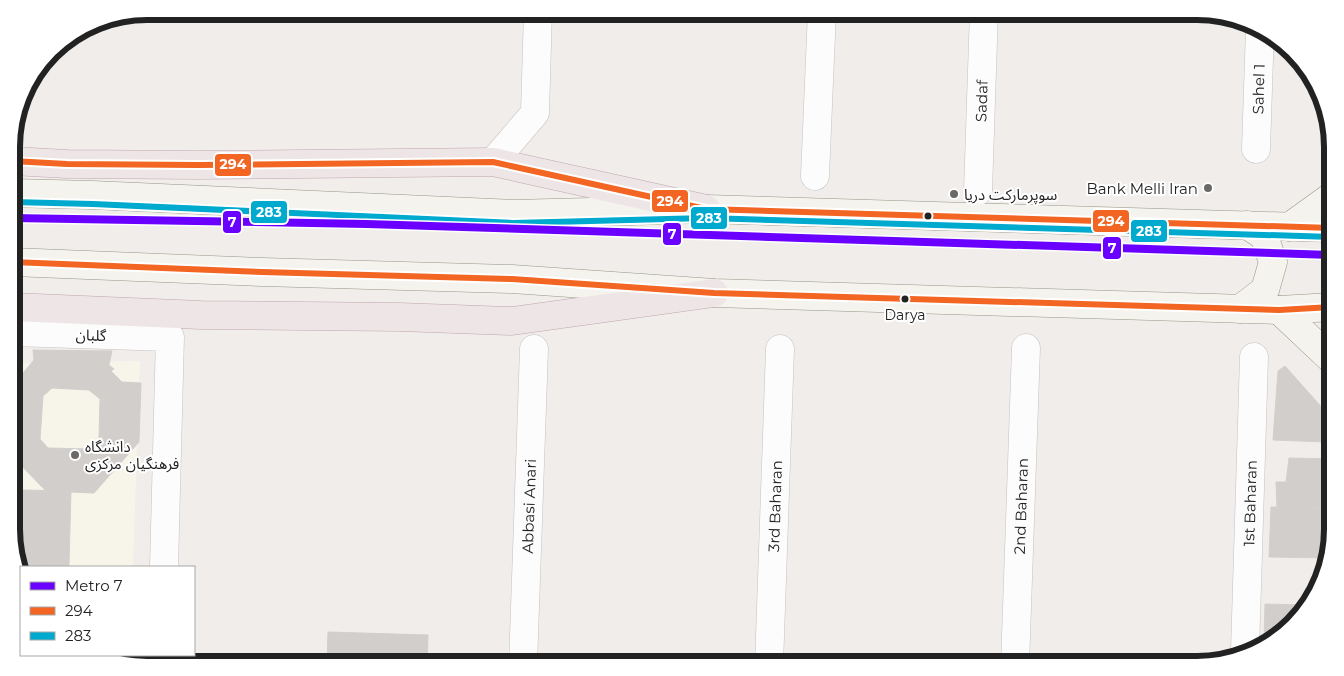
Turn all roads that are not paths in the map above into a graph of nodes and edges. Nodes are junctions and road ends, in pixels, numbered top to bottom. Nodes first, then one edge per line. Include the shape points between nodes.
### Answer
1 (538, 20) edge
2 (822, 20) edge
3 (984, 20) edge
4 (1260, 37) edge
5 (1256, 149) dead end
6 (20, 161) edge
7 (493, 162) junction
8 (815, 176) dead end
9 (978, 191) dead end
10 (20, 193) edge
11 (1324, 202) edge
12 (706, 208) junction
13 (1248, 225) junction
14 (1289, 227) junction
15 (1324, 228) edge
16 (20, 262) edge
17 (714, 293) junction
18 (20, 307) edge
19 (1324, 307) edge
20 (1240, 309) junction
21 (1278, 310) junction
22 (20, 332) edge
23 (1026, 348) dead end
24 (534, 349) dead end
25 (780, 349) dead end
26 (1324, 353) edge
27 (1254, 357) dead end
28 (164, 566) edge
29 (1245, 646) edge
30 (523, 656) edge
31 (769, 656) edge
32 (1015, 656) edge

1 - 7 street via 535,113
2 - 8 street
3 - 9 street, Sadaf
4 - 5 street, Sahel 1
6 - 7 highway via 67,164
7 - 12 highway
10 - 12 main road via 514,214
11 - 14 main road
12 - 13 main road
13 - 14 main road
13 - 20 main road via 1264,236 1273,262 1266,290
14 - 15 main road
16 - 17 main road via 512,279
17 - 18 highway via 512,321 201,315
17 - 20 main road
19 - 21 main road
20 - 21 main road
21 - 26 main road
22 - 28 street, گلبان via 170,337
23 - 32 street, 2nd Baharan
24 - 30 street, Abbasi Anari
25 - 31 street, 3rd Baharan
27 - 29 street, 1st Baharan

